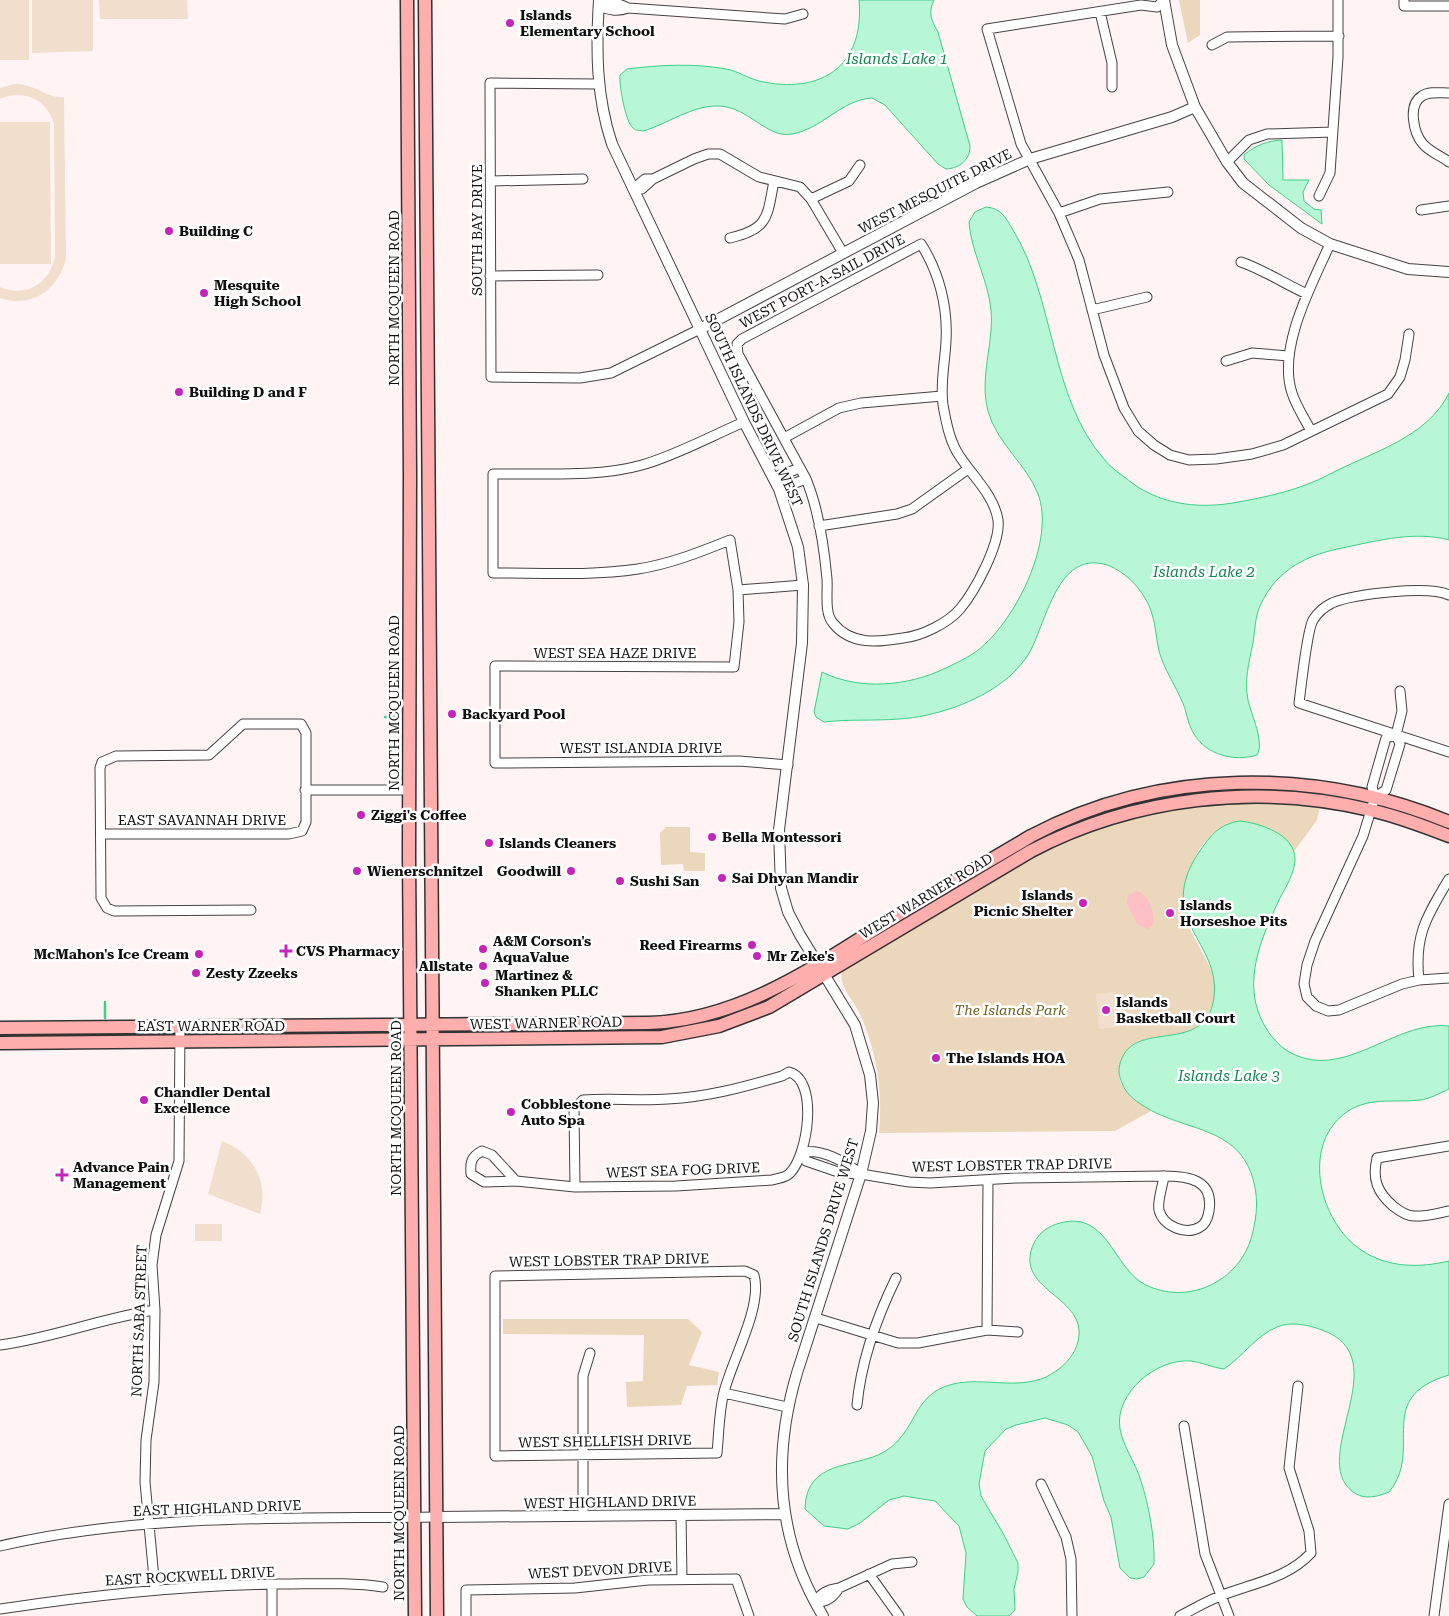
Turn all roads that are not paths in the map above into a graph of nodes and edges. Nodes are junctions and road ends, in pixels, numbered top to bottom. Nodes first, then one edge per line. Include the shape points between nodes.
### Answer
1 (407, 0) edge
2 (426, 0) edge
3 (1164, 0) edge
4 (1338, 0) edge
5 (599, 3) edge
6 (1145, 3) edge
7 (1404, 3) edge
8 (1449, 6) edge
9 (1100, 12) junction
10 (803, 14) dead end
11 (1339, 36) junction
12 (1212, 45) dead end
13 (598, 84) junction
14 (1112, 87) dead end
15 (1449, 93) edge
16 (1195, 107) junction
17 (1333, 132) junction
18 (1030, 159) junction
19 (1227, 162) junction
20 (1449, 162) edge
21 (860, 166) dead end
22 (583, 179) dead end
23 (491, 181) junction
24 (774, 181) junction
25 (633, 189) junction
26 (1168, 192) dead end
27 (1319, 196) dead end
28 (811, 199) junction
29 (1449, 206) edge
30 (1421, 210) dead end
31 (1060, 213) junction
32 (730, 238) dead end
33 (1330, 244) junction
34 (843, 253) junction
35 (1241, 262) dead end
36 (1449, 272) edge
37 (598, 275) dead end
38 (490, 276) junction
39 (1307, 294) junction
40 (1147, 297) dead end
41 (1092, 310) junction
42 (700, 329) junction
43 (1409, 334) dead end
44 (1289, 356) junction
45 (1226, 361) dead end
46 (942, 396) junction
47 (744, 422) junction
48 (1311, 431) junction
49 (784, 438) junction
50 (800, 468) junction
51 (968, 469) junction
52 (773, 478) junction
53 (806, 479) junction
54 (779, 489) junction
55 (819, 526) junction
56 (803, 585) junction
57 (738, 590) junction
58 (1449, 595) edge
59 (1400, 691) dead end
60 (1396, 735) junction
61 (1449, 752) edge
62 (495, 763) joint
63 (788, 765) junction
64 (306, 790) junction
65 (409, 790) junction
66 (430, 790) junction
67 (1374, 797) junction
68 (1370, 810) junction
69 (1449, 822) edge
70 (101, 834) junction
71 (1449, 836) edge
72 (1449, 879) edge
73 (410, 897) junction
74 (431, 902) junction
75 (251, 910) dead end
76 (178, 911) junction
77 (178, 920) dead end
78 (820, 970) junction
79 (1449, 978) edge
80 (1419, 980) junction
81 (648, 1022) junction
82 (180, 1026) junction
83 (421, 1026) junction
84 (0, 1028) edge
85 (649, 1037) junction
86 (421, 1039) junction
87 (180, 1041) junction
88 (0, 1043) edge
89 (1449, 1146) edge
90 (802, 1152) junction
91 (861, 1174) junction
92 (1164, 1176) junction
93 (988, 1180) junction
94 (516, 1181) junction
95 (575, 1187) junction
96 (1449, 1211) edge
97 (412, 1278) junction
98 (434, 1278) junction
99 (896, 1278) dead end
100 (155, 1310) junction
101 (816, 1318) junction
102 (987, 1330) junction
103 (1018, 1332) dead end
104 (873, 1336) junction
105 (0, 1345) edge
106 (590, 1353) dead end
107 (1298, 1386) dead end
108 (724, 1393) junction
109 (857, 1406) dead end
110 (787, 1407) junction
111 (1184, 1426) dead end
112 (583, 1455) junction
113 (494, 1456) joint
114 (1041, 1484) dead end
115 (1449, 1504) edge
116 (680, 1514) junction
117 (785, 1514) junction
118 (583, 1516) junction
119 (436, 1517) junction
120 (414, 1518) junction
121 (148, 1523) junction
122 (0, 1546) edge
123 (912, 1562) dead end
124 (1444, 1572) edge
125 (869, 1574) junction
126 (682, 1579) junction
127 (272, 1584) junction
128 (383, 1587) dead end
129 (155, 1589) junction
130 (1220, 1596) junction
131 (815, 1602) junction
132 (0, 1609) edge
133 (272, 1616) edge
134 (415, 1616) edge
135 (437, 1616) edge
136 (466, 1616) edge
137 (749, 1616) edge
138 (823, 1616) edge
139 (900, 1616) edge
140 (1072, 1616) edge
141 (1180, 1616) edge
142 (1229, 1616) edge
143 (1434, 1616) edge

1 - 65 main road, NORTH MCQUEEN ROAD
2 - 66 main road, NORTH MCQUEEN ROAD
3 - 6 street via 1157,7
3 - 16 street via 1172,45
4 - 11 street
5 - 10 street via 785,19
5 - 13 street, SOUTH ISLANDS DRIVE WEST via 596,35
6 - 9 street
7 - 8 street
9 - 14 street via 1112,63
9 - 18 street via 987,29 1021,144
11 - 12 street via 1227,36
11 - 17 street
13 - 23 street, SOUTH BAY DRIVE via 490,83
13 - 25 street, SOUTH ISLANDS DRIVE WEST via 605,124
15 - 20 street via 1422,96 1414,106 1415,131 1424,146
16 - 18 street, WEST MESQUITE DRIVE via 1172,117
16 - 19 street
17 - 19 street via 1267,134 1249,140
17 - 27 street via 1330,173
18 - 31 street
18 - 34 street, WEST MESQUITE DRIVE via 960,190
19 - 33 street via 1243,183 1271,207
21 - 28 street via 849,181
22 - 23 street
23 - 38 street, SOUTH BAY DRIVE
24 - 25 street via 745,170 720,154 701,156 653,178 645,178
24 - 28 street via 800,187
24 - 32 street via 768,212 762,224 751,233
25 - 42 street, SOUTH ISLANDS DRIVE WEST
26 - 31 street via 1100,199
28 - 34 street
29 - 30 street
31 - 41 street via 1080,260
33 - 36 street via 1408,269
33 - 39 street
34 - 42 street, WEST MESQUITE DRIVE
35 - 39 street
37 - 38 street
38 - 42 street, SOUTH BAY DRIVE via 490,378 580,378 611,372
39 - 44 street
40 - 41 street
41 - 48 street via 1104,355 1124,408 1138,431 1170,455 1189,460 1252,454 1283,445
42 - 47 street, SOUTH ISLANDS DRIVE WEST
43 - 48 street via 1400,377 1388,394
44 - 45 street via 1252,354
44 - 48 street via 1288,376 1292,394
46 - 49 street via 839,408
46 - 49 street, WEST PORT-A-SAIL DRIVE via 946,322 932,261 921,244 737,344 738,354
46 - 51 street via 947,428
47 - 52 street, SOUTH ISLANDS DRIVE WEST
47 - 57 street via 642,465 611,471 493,474 493,573 600,573 638,569 674,562 730,540
49 - 50 street
50 - 52 street
50 - 53 street
51 - 55 street via 912,509
51 - 55 street via 993,504 998,520 998,538 984,570 959,610 940,624 909,638 861,641 832,622
52 - 54 street, SOUTH ISLANDS DRIVE WEST
53 - 54 street
53 - 55 street via 815,500
54 - 56 street, SOUTH ISLANDS DRIVE WEST via 798,547
56 - 57 street
56 - 63 street, SOUTH ISLANDS DRIVE WEST via 802,642
57 - 62 street, WEST SEA HAZE DRIVE via 739,622 734,667 495,666
58 - 60 street via 1440,591 1413,590 1333,602 1320,610 1311,622 1299,703
59 - 60 street via 1402,711
60 - 61 street
60 - 67 street via 1386,738 1372,787
60 - 67 street via 1400,744 1386,790
62 - 63 street, WEST ISLANDIA DRIVE via 739,762
63 - 78 street, SOUTH ISLANDS DRIVE WEST via 779,830 781,888 788,912
64 - 65 street
64 - 70 street, EAST SAVANNAH DRIVE via 306,822 302,830 289,834
64 - 70 street via 305,728 295,723 248,723 238,727 209,755 116,756 102,762
65 - 66 main road
65 - 73 main road, NORTH MCQUEEN ROAD
66 - 74 main road, NORTH MCQUEEN ROAD
67 - 68 street
67 - 69 main road, WEST WARNER ROAD
67 - 78 main road, WEST WARNER ROAD via 1335,788 1256,782 1196,786 1127,799 1038,832
68 - 71 main road, WEST WARNER ROAD
68 - 78 main road, WEST WARNER ROAD via 1294,797 1235,797 1173,804 1115,817 1052,840
68 - 80 street via 1363,836 1306,965 1306,997 1328,1011 1339,1010
70 - 76 street via 101,898 107,908 114,911
72 - 80 street via 1420,934 1416,957
73 - 74 main road
73 - 83 main road, NORTH MCQUEEN ROAD
74 - 83 main road, NORTH MCQUEEN ROAD
75 - 76 street
76 - 77 street
78 - 81 main road, WEST WARNER ROAD via 737,1005 694,1017
78 - 85 main road, WEST WARNER ROAD via 785,998 743,1018 686,1034
78 - 91 street, SOUTH ISLANDS DRIVE WEST via 855,1025 870,1074 871,1131
79 - 80 street
81 - 83 main road, WEST WARNER ROAD
81 - 85 main road
82 - 83 main road, EAST WARNER ROAD
82 - 84 main road, EAST WARNER ROAD
82 - 87 street, NORTH SABA STREET
83 - 86 main road, NORTH MCQUEEN ROAD
83 - 86 main road, NORTH MCQUEEN ROAD
85 - 86 main road, WEST WARNER ROAD
86 - 87 main road, EAST WARNER ROAD
86 - 97 main road, NORTH MCQUEEN ROAD
86 - 98 main road, NORTH MCQUEEN ROAD
87 - 88 main road, EAST WARNER ROAD
87 - 100 street, NORTH SABA STREET via 179,1161 156,1235 152,1265
89 - 96 street via 1376,1158 1374,1170 1381,1196 1398,1210 1413,1216
90 - 91 street via 812,1150 845,1162
90 - 95 street, WEST SEA FOG DRIVE via 790,1173 772,1180 676,1186
90 - 95 street via 806,1126 805,1087 797,1074 789,1072 729,1092 668,1099 583,1100 573,1115
91 - 93 street, WEST LOBSTER TRAP DRIVE via 909,1182
91 - 101 street, SOUTH ISLANDS DRIVE WEST
92 - 92 street, WEST LOBSTER TRAP DRIVE via 1159,1209 1165,1220 1175,1228 1189,1230 1200,1227 1208,1218 1211,1202 1208,1190 1196,1180
92 - 93 street, WEST LOBSTER TRAP DRIVE
93 - 102 street
94 - 94 street, WEST SEA FOG DRIVE via 492,1155 482,1151 474,1155 470,1164 471,1174 484,1182
94 - 95 street, WEST SEA FOG DRIVE
97 - 98 main road
97 - 120 main road, NORTH MCQUEEN ROAD
98 - 119 main road, NORTH MCQUEEN ROAD
99 - 104 street
100 - 105 street via 119,1315 47,1336
100 - 121 street, NORTH SABA STREET via 154,1382 145,1450
101 - 104 street
101 - 110 street, SOUTH ISLANDS DRIVE WEST
102 - 103 street
102 - 104 street via 918,1343 898,1343
104 - 109 street via 860,1379
106 - 112 street via 583,1376
107 - 130 street via 1289,1468 1309,1531 1311,1553 1299,1566 1282,1575
108 - 110 street
108 - 112 street, WEST SHELLFISH DRIVE via 717,1453
108 - 113 street, WEST LOBSTER TRAP DRIVE via 754,1303 757,1287 754,1275 745,1272 494,1276
110 - 117 street, SOUTH ISLANDS DRIVE WEST via 782,1439
111 - 130 street via 1199,1530
112 - 113 street, WEST SHELLFISH DRIVE
112 - 118 street
114 - 140 street via 1066,1537 1071,1559
115 - 124 street
116 - 117 street, WEST HIGHLAND DRIVE
116 - 118 street, WEST HIGHLAND DRIVE
116 - 126 street
117 - 131 street, SOUTH ISLANDS DRIVE WEST via 803,1580
118 - 119 street, WEST HIGHLAND DRIVE
119 - 120 street, EAST HIGHLAND DRIVE
119 - 135 main road, NORTH MCQUEEN ROAD
120 - 121 street, EAST HIGHLAND DRIVE
120 - 134 main road, NORTH MCQUEEN ROAD
121 - 122 street, EAST HIGHLAND DRIVE
121 - 129 street, NORTH SABA STREET
123 - 125 street via 892,1564
124 - 143 street
125 - 131 street via 820,1594
125 - 139 street
126 - 136 street, WEST DEVON DRIVE via 575,1588 466,1590
126 - 137 street, WEST DEVON DRIVE via 736,1579
127 - 128 street, EAST ROCKWELL DRIVE via 359,1583
127 - 129 street, EAST ROCKWELL DRIVE
127 - 133 street
129 - 132 street, EAST ROCKWELL DRIVE
130 - 141 street
130 - 142 street
131 - 138 street, SOUTH ISLANDS DRIVE WEST

